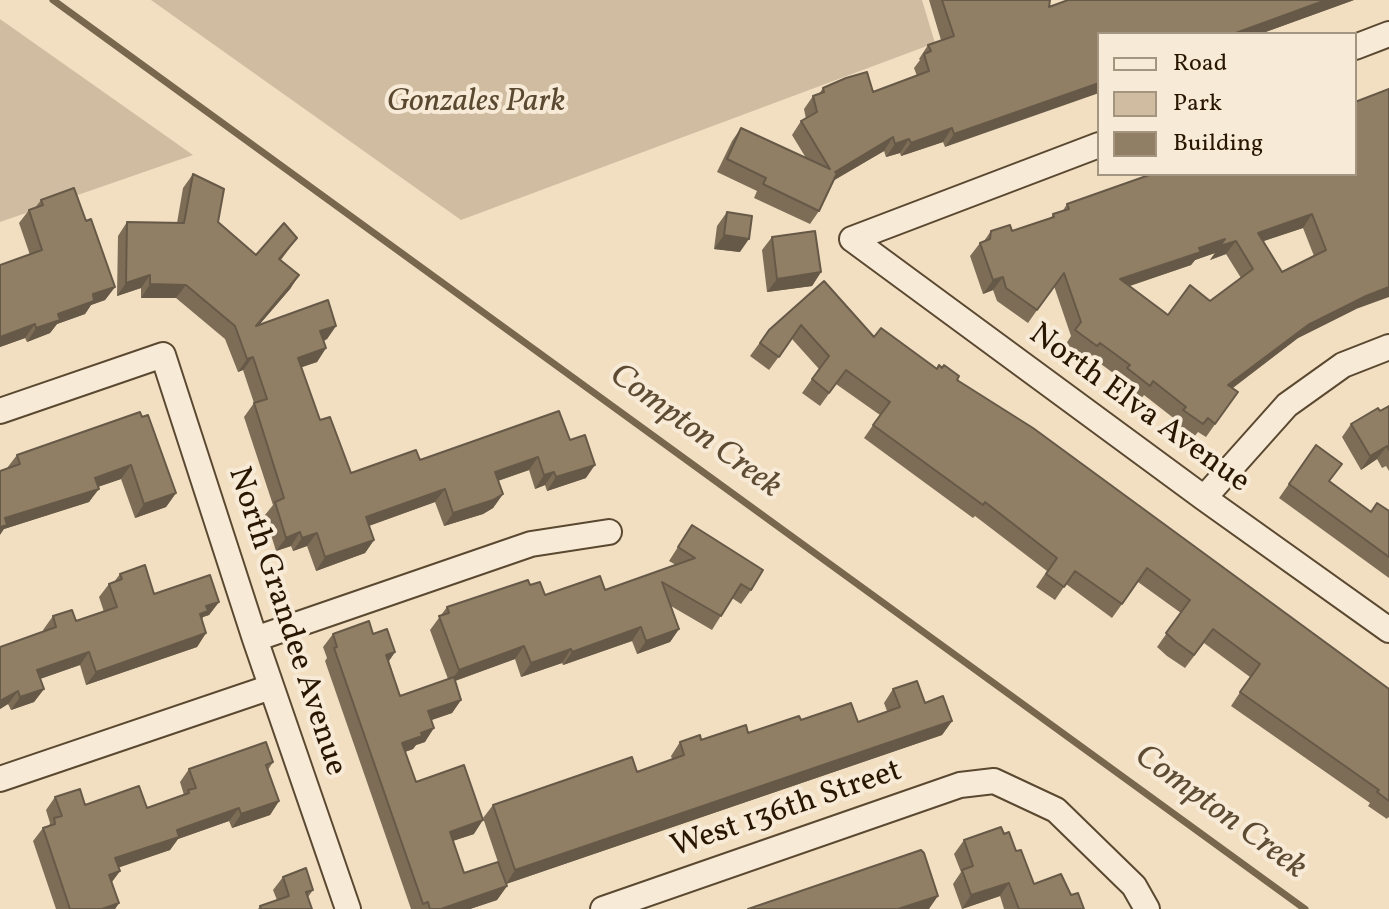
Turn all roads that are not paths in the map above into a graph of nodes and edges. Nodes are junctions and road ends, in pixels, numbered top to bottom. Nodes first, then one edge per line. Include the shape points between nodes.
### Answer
1 (1389, 34) edge
2 (1357, 46) edge
3 (1097, 146) edge
4 (1389, 347) edge
5 (0, 411) edge
6 (1204, 498) junction
7 (609, 532) dead end
8 (1389, 630) edge
9 (255, 639) junction
10 (271, 687) junction
11 (0, 779) edge
12 (348, 909) edge
13 (603, 909) edge
14 (1147, 909) edge

1 - 2 street
3 - 6 street, North Elva Avenue via 852,239
4 - 6 street via 1343,365 1287,405
5 - 9 street, North Grandee Avenue via 163,355
6 - 8 street, North Elva Avenue
7 - 9 street via 531,544
9 - 10 street, North Grandee Avenue
10 - 11 street
10 - 12 street, North Grandee Avenue
13 - 14 street, West 136th Street via 960,785 994,781 1056,810 1134,886

